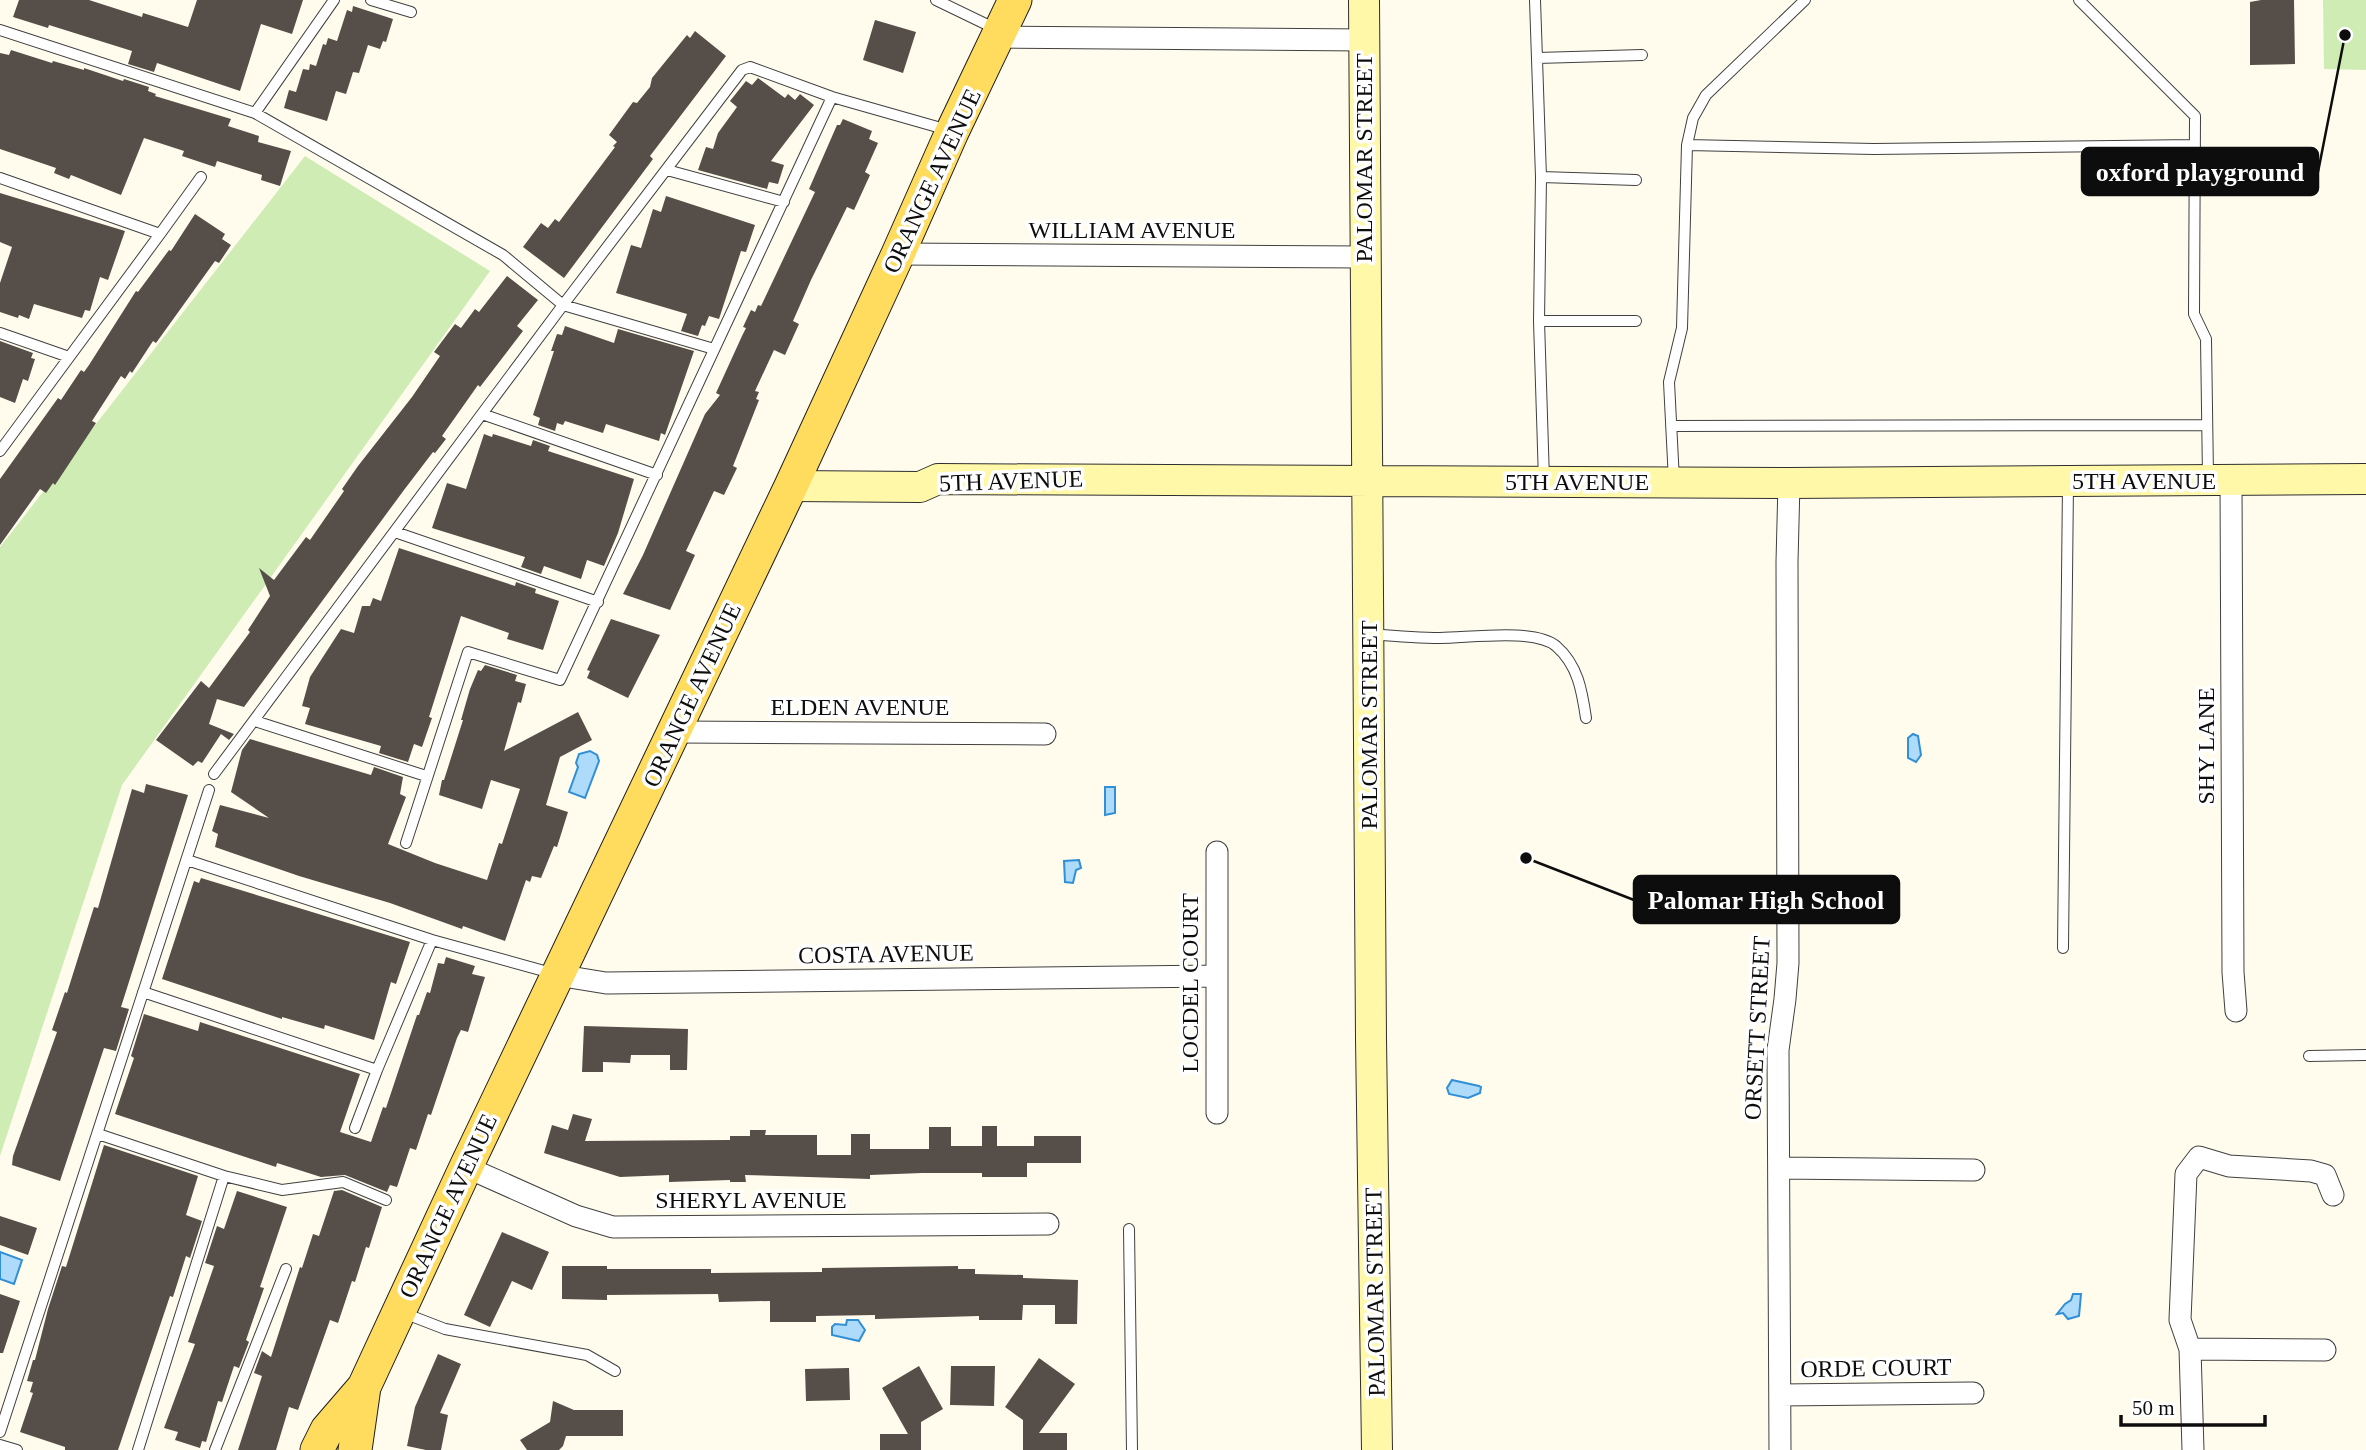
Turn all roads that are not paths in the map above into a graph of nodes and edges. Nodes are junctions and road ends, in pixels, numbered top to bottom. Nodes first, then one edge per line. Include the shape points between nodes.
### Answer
1 (334, 0) edge
2 (371, 0) edge
3 (936, 0) edge
4 (965, 0) edge
5 (1015, 0) edge
6 (1364, 0) edge
7 (1535, 0) edge
8 (1805, 0) edge
9 (2079, 0) edge
10 (959, 11) junction
11 (411, 12) dead end
12 (0, 30) edge
13 (1000, 34) junction
14 (1364, 40) junction
15 (1642, 55) dead end
16 (1537, 58) junction
17 (832, 97) junction
18 (255, 113) junction
19 (952, 132) junction
20 (1687, 145) junction
21 (2195, 145) junction
22 (667, 170) junction
23 (201, 177) dead end
24 (1541, 177) junction
25 (0, 178) edge
26 (1636, 180) dead end
27 (783, 202) junction
28 (160, 234) junction
29 (898, 254) junction
30 (1365, 257) junction
31 (563, 304) junction
32 (1539, 321) junction
33 (1636, 321) dead end
34 (0, 333) edge
35 (714, 349) junction
36 (69, 357) junction
37 (482, 414) junction
38 (2207, 425) junction
39 (1671, 426) junction
40 (0, 451) edge
41 (657, 475) junction
42 (2366, 479) edge
43 (1367, 480) junction
44 (2219, 480) junction
45 (2068, 481) junction
46 (1544, 482) junction
47 (1675, 483) junction
48 (1789, 483) junction
49 (791, 486) junction
50 (396, 532) junction
51 (598, 602) junction
52 (1368, 634) junction
53 (1586, 718) dead end
54 (255, 721) junction
55 (675, 732) junction
56 (1045, 734) dead end
57 (214, 774) dead end
58 (426, 776) junction
59 (209, 790) dead end
60 (406, 843) dead end
61 (1217, 852) dead end
62 (187, 860) junction
63 (432, 940) junction
64 (2063, 948) dead end
65 (557, 975) junction
66 (1217, 976) junction
67 (143, 992) junction
68 (2236, 1010) dead end
69 (2366, 1055) edge
70 (2309, 1056) dead end
71 (377, 1070) junction
72 (1217, 1113) dead end
73 (355, 1128) dead end
74 (98, 1135) junction
75 (466, 1167) junction
76 (1779, 1168) junction
77 (1974, 1170) dead end
78 (224, 1176) junction
79 (2333, 1195) dead end
80 (386, 1200) dead end
81 (1048, 1224) dead end
82 (1129, 1229) dead end
83 (286, 1269) dead end
84 (399, 1311) junction
85 (2190, 1349) junction
86 (2325, 1350) dead end
87 (615, 1371) dead end
88 (364, 1387) junction
89 (1973, 1393) dead end
90 (1780, 1395) junction
91 (0, 1432) edge
92 (0, 1445) edge
93 (17, 1450) edge
94 (138, 1450) edge
95 (215, 1450) edge
96 (317, 1450) edge
97 (355, 1450) edge
98 (1132, 1450) edge
99 (1377, 1450) edge
100 (1780, 1450) edge
101 (2193, 1450) edge

1 - 18 lane
2 - 11 lane
3 - 10 lane
4 - 10 lane
5 - 13 main road, ORANGE AVENUE
6 - 14 street, PALOMAR STREET
7 - 16 lane
8 - 20 lane via 1706,95 1693,118
9 - 21 lane via 2195,116
10 - 13 lane
12 - 18 lane
13 - 14 street
13 - 19 main road, ORANGE AVENUE
14 - 30 street, PALOMAR STREET
15 - 16 lane
16 - 24 lane
17 - 19 lane
17 - 22 lane via 750,67 742,70
17 - 27 lane
18 - 31 lane via 503,255
19 - 29 main road, ORANGE AVENUE
20 - 21 lane via 1874,149
20 - 39 lane via 1682,328 1669,382
21 - 38 lane via 2194,314 2206,339
22 - 27 lane
22 - 31 lane
23 - 28 lane
24 - 26 lane
24 - 32 lane
25 - 28 lane
27 - 35 lane
28 - 36 lane
29 - 30 street, WILLIAM AVENUE
29 - 49 main road, ORANGE AVENUE
30 - 43 street, PALOMAR STREET
31 - 35 lane
31 - 37 lane
32 - 33 lane
32 - 46 lane
34 - 36 lane
35 - 41 lane
36 - 40 lane
37 - 41 lane
37 - 50 lane
38 - 39 lane
38 - 44 lane
39 - 47 lane
41 - 51 lane
42 - 44 street, 5TH AVENUE
43 - 46 street, 5TH AVENUE
43 - 49 street, 5TH AVENUE via 938,479 920,487
43 - 52 street, PALOMAR STREET
44 - 45 street, 5TH AVENUE
44 - 68 street, SHY LANE
45 - 48 street, 5TH AVENUE
45 - 64 lane
46 - 47 street, 5TH AVENUE
47 - 48 street, 5TH AVENUE
48 - 76 street, ORSETT STREET via 1788,963 1778,1050
49 - 55 main road, ORANGE AVENUE
50 - 51 lane
50 - 54 lane
51 - 58 lane via 560,680 468,652
52 - 53 lane via 1442,638 1522,635 1554,644 1571,662 1581,685
52 - 99 street, PALOMAR STREET
54 - 57 lane
54 - 58 lane
55 - 56 street, ELDEN AVENUE
55 - 65 main road, ORANGE AVENUE
58 - 60 lane
59 - 62 lane
61 - 66 street, LOCDEL COURT
62 - 63 lane
62 - 67 lane
63 - 65 lane
63 - 71 lane
65 - 66 street, COSTA AVENUE via 606,983
65 - 75 main road, ORANGE AVENUE
66 - 72 street, LOCDEL COURT
67 - 71 lane
67 - 74 lane
69 - 70 lane
71 - 73 lane
74 - 78 lane
74 - 91 lane
75 - 81 street, SHERYL AVENUE via 576,1216 613,1227
75 - 84 main road, ORANGE AVENUE
76 - 77 street
76 - 90 street, ORSETT STREET
78 - 80 lane via 282,1190 343,1182
78 - 94 lane
79 - 85 street via 2325,1175 2311,1171 2229,1166 2199,1157 2186,1174 2180,1320
82 - 98 lane
83 - 95 lane
84 - 87 lane via 444,1329 587,1356
84 - 88 main road, ORANGE AVENUE
85 - 86 street
85 - 101 street
88 - 96 main road, ORANGE AVENUE via 327,1430
88 - 97 main road, ORANGE AVENUE
89 - 90 street, ORDE COURT
90 - 100 street, ORSETT STREET
92 - 93 lane

